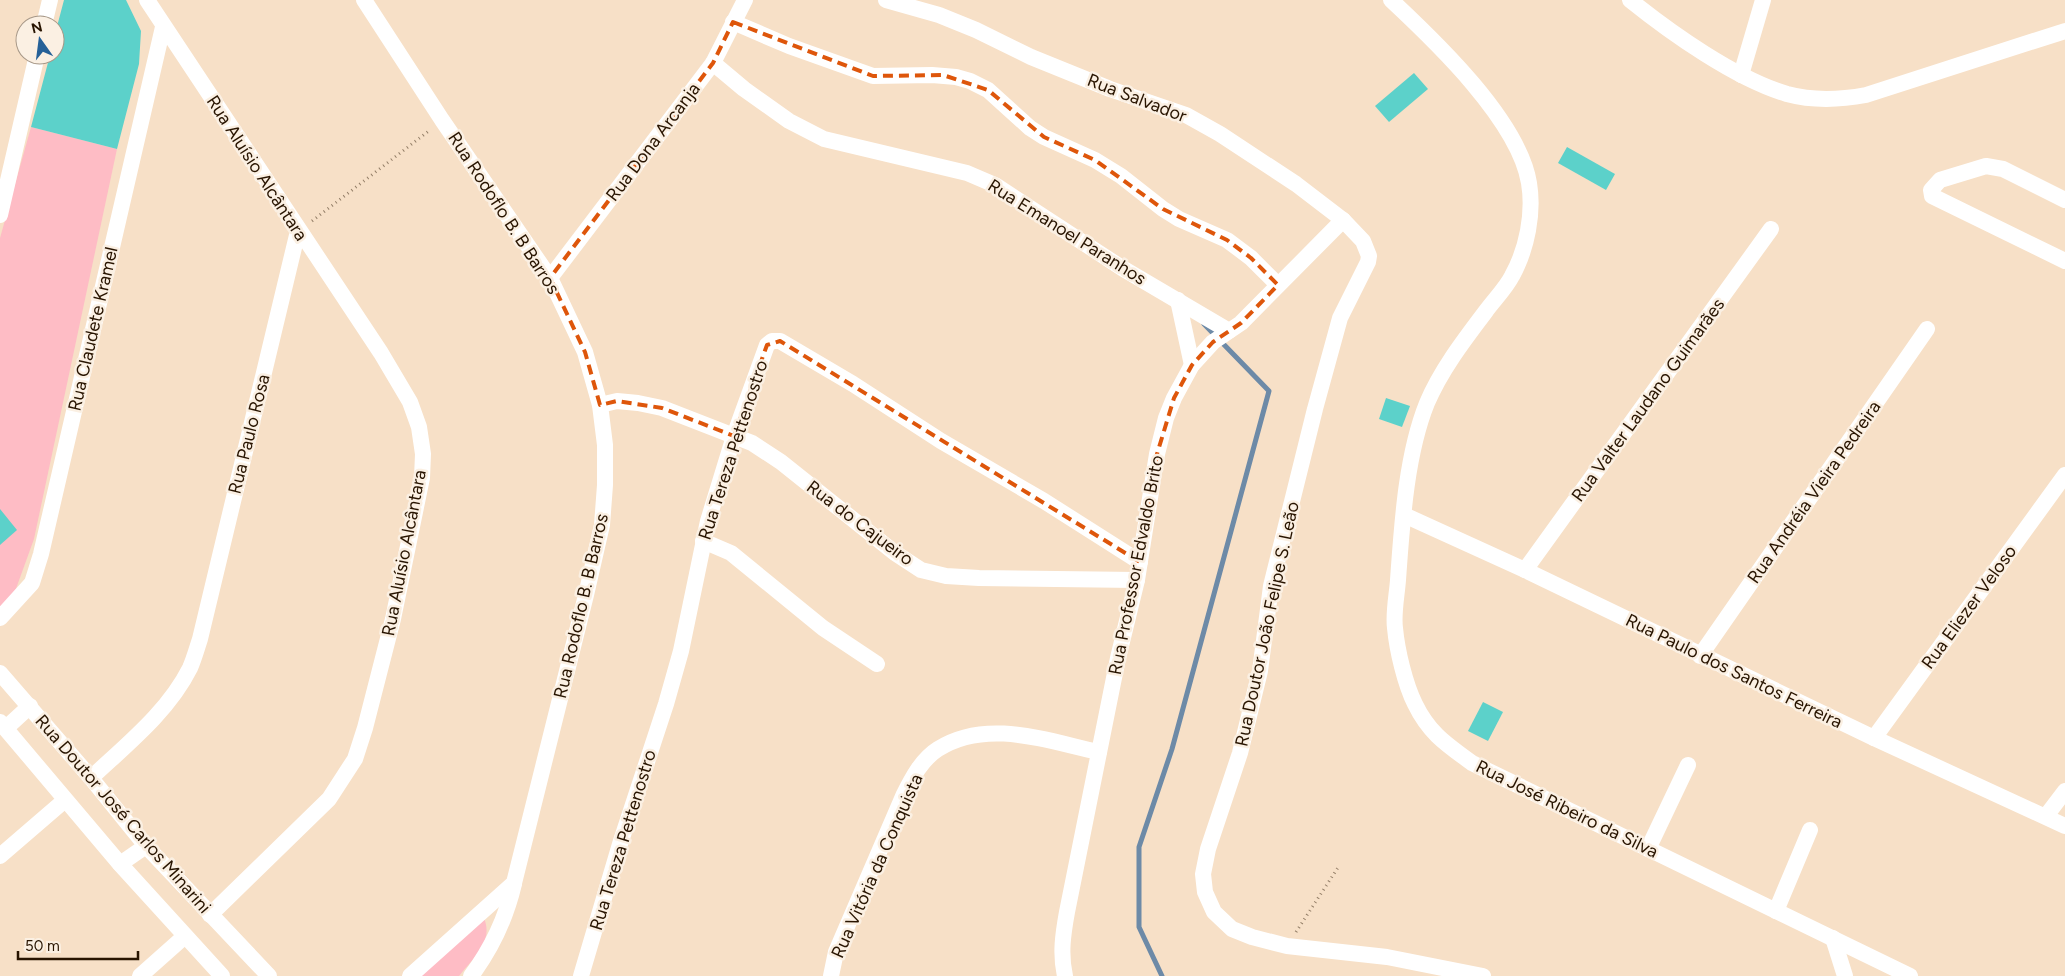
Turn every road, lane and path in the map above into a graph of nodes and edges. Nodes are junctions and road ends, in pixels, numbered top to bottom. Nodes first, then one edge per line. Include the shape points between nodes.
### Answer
1 (50, 0) edge
2 (147, 0) edge
3 (364, 0) edge
4 (745, 0) edge
5 (886, 0) edge
6 (1391, 0) edge
7 (1630, 0) edge
8 (1763, 0) edge
9 (46, 15) edge
10 (733, 22) junction
11 (163, 27) junction
12 (2065, 31) edge
13 (712, 63) junction
14 (35, 65) edge
15 (1741, 74) junction
16 (442, 120) junction
17 (2065, 200) edge
18 (0, 214) edge
19 (1343, 220) junction
20 (1771, 229) dead end
21 (298, 231) junction
22 (1363, 241) joint
23 (2065, 261) edge
24 (550, 278) junction
25 (1278, 285) junction
26 (1178, 300) junction
27 (1927, 329) dead end
28 (1229, 331) junction
29 (1192, 365) junction
30 (600, 405) junction
31 (734, 436) junction
32 (2065, 475) edge
33 (1404, 515) junction
34 (703, 541) junction
35 (1140, 562) junction
36 (1525, 570) junction
37 (1137, 580) junction
38 (0, 618) edge
39 (1700, 656) junction
40 (877, 664) dead end
41 (0, 673) edge
42 (30, 706) junction
43 (3, 725) edge
44 (1874, 738) junction
45 (1099, 752) junction
46 (1688, 766) dead end
47 (92, 778) junction
48 (2065, 790) edge
49 (65, 800) junction
50 (2046, 816) junction
51 (2065, 826) edge
52 (1810, 830) dead end
53 (146, 846) junction
54 (1648, 849) junction
55 (0, 856) edge
56 (120, 864) junction
57 (1339, 866) dead end
58 (514, 883) junction
59 (1776, 911) junction
60 (210, 915) junction
61 (185, 936) junction
62 (1833, 938) junction
63 (1287, 946) junction
64 (140, 976) edge
65 (222, 976) edge
66 (269, 976) edge
67 (410, 976) edge
68 (471, 976) edge
69 (582, 976) edge
70 (831, 976) edge
71 (1065, 976) edge
72 (1483, 976) edge
73 (1845, 976) edge
74 (1910, 976) edge

1 - 9 street
2 - 11 street, Rua Aluísio Alcântara
3 - 16 street, Rua Rodoflo B. B Barros
4 - 10 street, Rua Dona Arcanja
5 - 19 street, Rua Salvador via 939,15 1031,57 1186,115 1296,184
6 - 33 street, Rua José Ribeiro da Silva via 1472,83 1497,115 1519,149 1529,182 1530,210 1525,241 1512,277 1463,341 1427,403 1414,444
7 - 15 street via 1655,20
8 - 15 street
10 - 13 street, Rua Dona Arcanja
10 - 25 street via 873,76 932,75 970,81 988,90 1044,137 1095,160 1163,209 1227,240
11 - 21 street, Rua Aluísio Alcântara
11 - 38 street, Rua Claudete Kramel via 42,554 32,583
12 - 15 street via 1866,95 1841,99 1786,94
13 - 24 street, Rua Dona Arcanja
13 - 26 street, Rua Emanoel Paranhos via 789,121 824,139 967,173 995,185 1122,268
14 - 18 street
16 - 21 path
16 - 24 street, Rua Rodoflo B. B Barros
17 - 23 street via 1994,166 1978,167 1940,180 1930,190 1932,196
19 - 22 street, Rua Salvador
19 - 25 street, Rua Professor Edvaldo Brito
20 - 36 street, Rua Valter Laudano Guimarães
21 - 47 street, Rua Paulo Rosa via 200,639 190,667 174,695
21 - 60 street, Rua Aluísio Alcântara via 410,402 419,428 422,478 393,619 354,759 328,799
22 - 63 street, Rua Doutor João Felipe S. Leão via 1368,262 1340,318 1327,364 1271,586 1260,671 1240,753 1208,849 1203,874 1205,892 1214,912 1232,929
24 - 30 street, Rua Rodoflo B. B Barros via 585,352
25 - 28 street, Rua Professor Edvaldo Brito
26 - 28 street, Rua Emanoel Paranhos
26 - 29 street
27 - 39 street, Rua Andréia Vieira Pedreira
28 - 29 street, Rua Professor Edvaldo Brito via 1213,342
29 - 35 street, Rua Professor Edvaldo Brito via 1166,418
30 - 31 street, Rua do Cajueiro via 617,401 646,404
30 - 58 street, Rua Rodoflo B. B Barros via 605,455 602,525
31 - 34 street, Rua Tereza Pettenostro
31 - 35 street, Rua Tereza Pettenostro via 767,346 780,340
31 - 37 street, Rua do Cajueiro via 752,443 781,462 921,570 946,576 979,578
32 - 44 street, Rua Eliezer Veloso
33 - 36 street, Rua Paulo dos Santos Ferreira
33 - 54 street, Rua José Ribeiro da Silva via 1394,626 1414,702 1425,721 1440,740 1472,763
34 - 40 street via 731,553 823,628
34 - 69 street, Rua Tereza Pettenostro via 681,650
35 - 37 street, Rua Professor Edvaldo Brito
36 - 39 street, Rua Paulo dos Santos Ferreira
37 - 45 street, Rua Professor Edvaldo Brito
39 - 44 street, Rua Paulo dos Santos Ferreira
41 - 42 street, Rua Doutor José Carlos Minarini
42 - 43 street
42 - 47 street, Rua Doutor José Carlos Minarini
43 - 49 street, Rua Doutor José Carlos Minarini
44 - 50 street, Rua Paulo dos Santos Ferreira
45 - 70 street, Rua Vitória da Conquista via 988,732 962,738 937,749 916,772 904,794 836,952
45 - 71 street, Rua Professor Edvaldo Brito via 1065,921 1062,945
46 - 54 street
47 - 53 street, Rua Doutor José Carlos Minarini
48 - 50 street
49 - 55 street
49 - 56 street, Rua Doutor José Carlos Minarini
50 - 51 street, Rua Paulo dos Santos Ferreira
52 - 59 street
53 - 56 street
53 - 60 street, Rua Doutor José Carlos Minarini
54 - 59 street, Rua José Ribeiro da Silva
56 - 61 street, Rua Doutor José Carlos Minarini
57 - 63 path
58 - 67 street
58 - 68 street, Rua Rodoflo B. B Barros via 500,929
59 - 62 street, Rua José Ribeiro da Silva
60 - 66 street, Rua Doutor José Carlos Minarini
61 - 64 street
61 - 65 street, Rua Doutor José Carlos Minarini
62 - 73 street
62 - 74 street, Rua José Ribeiro da Silva
63 - 72 street, Rua Doutor João Felipe S. Leão via 1387,957

